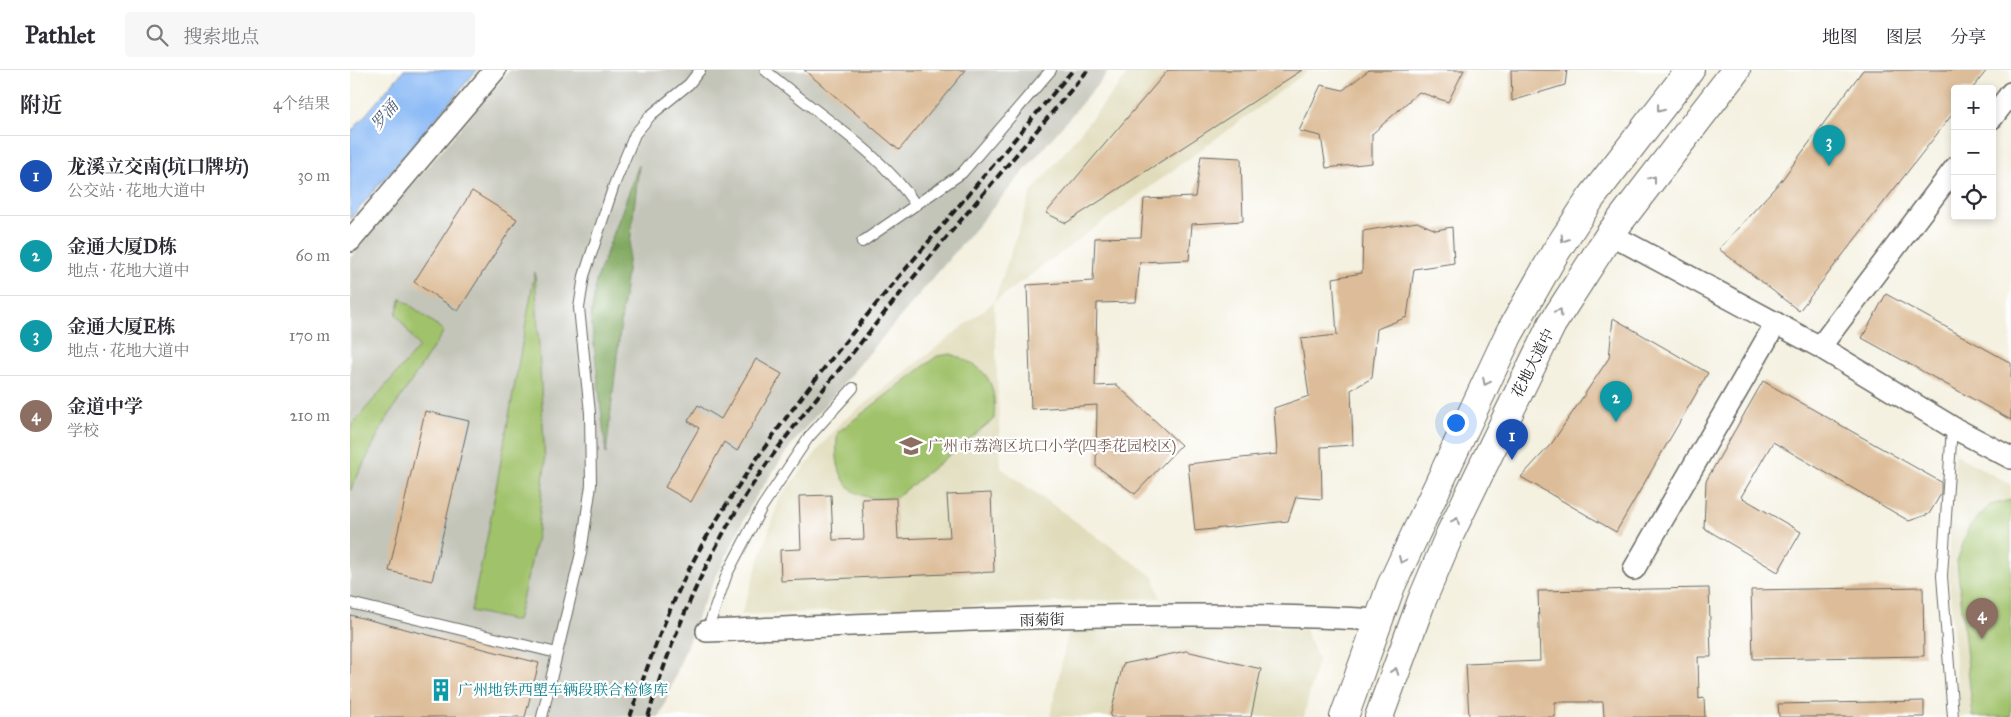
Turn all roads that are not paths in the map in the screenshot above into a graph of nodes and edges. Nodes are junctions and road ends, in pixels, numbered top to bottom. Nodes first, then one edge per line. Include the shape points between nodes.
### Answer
1 (495, 70) edge
2 (700, 70) edge
3 (765, 70) edge
4 (1052, 70) edge
5 (1690, 70) edge
6 (1736, 70) edge
7 (2011, 93) edge
8 (1996, 113) edge
9 (1951, 173) edge
10 (916, 205) junction
11 (1610, 234) junction
12 (350, 241) edge
13 (862, 242) dead end
14 (1776, 323) junction
15 (1820, 347) junction
16 (853, 388) dead end
17 (1952, 427) junction
18 (2011, 458) edge
19 (1634, 569) dead end
20 (350, 603) edge
21 (1378, 620) junction
22 (707, 631) joint
23 (558, 653) junction
24 (542, 717) edge
25 (1344, 717) edge
26 (1379, 717) edge
27 (1953, 717) edge

1 - 12 street
2 - 23 lane via 689,84 650,115 635,134 614,185 584,276 579,308 590,414 591,485 581,553
3 - 10 lane via 877,161 904,187
4 - 10 lane via 962,172
5 -> 21 main road via 1591,198 1532,293 1509,334 1420,521
11 -> 6 main road, 花地大道中
7 - 8 street
9 - 15 street
10 - 13 lane
11 - 14 street
26 -> 11 main road, 花地大道中 via 1450,534 1533,360 1552,324
14 - 15 street
14 - 19 street
15 - 17 street
16 - 22 lane via 808,438 762,507 727,574
17 - 18 street
17 - 27 lane via 1942,576
20 - 23 lane
21 - 22 street, 雨菊街 via 1289,615 1134,617
21 - 25 main road
23 - 24 lane

